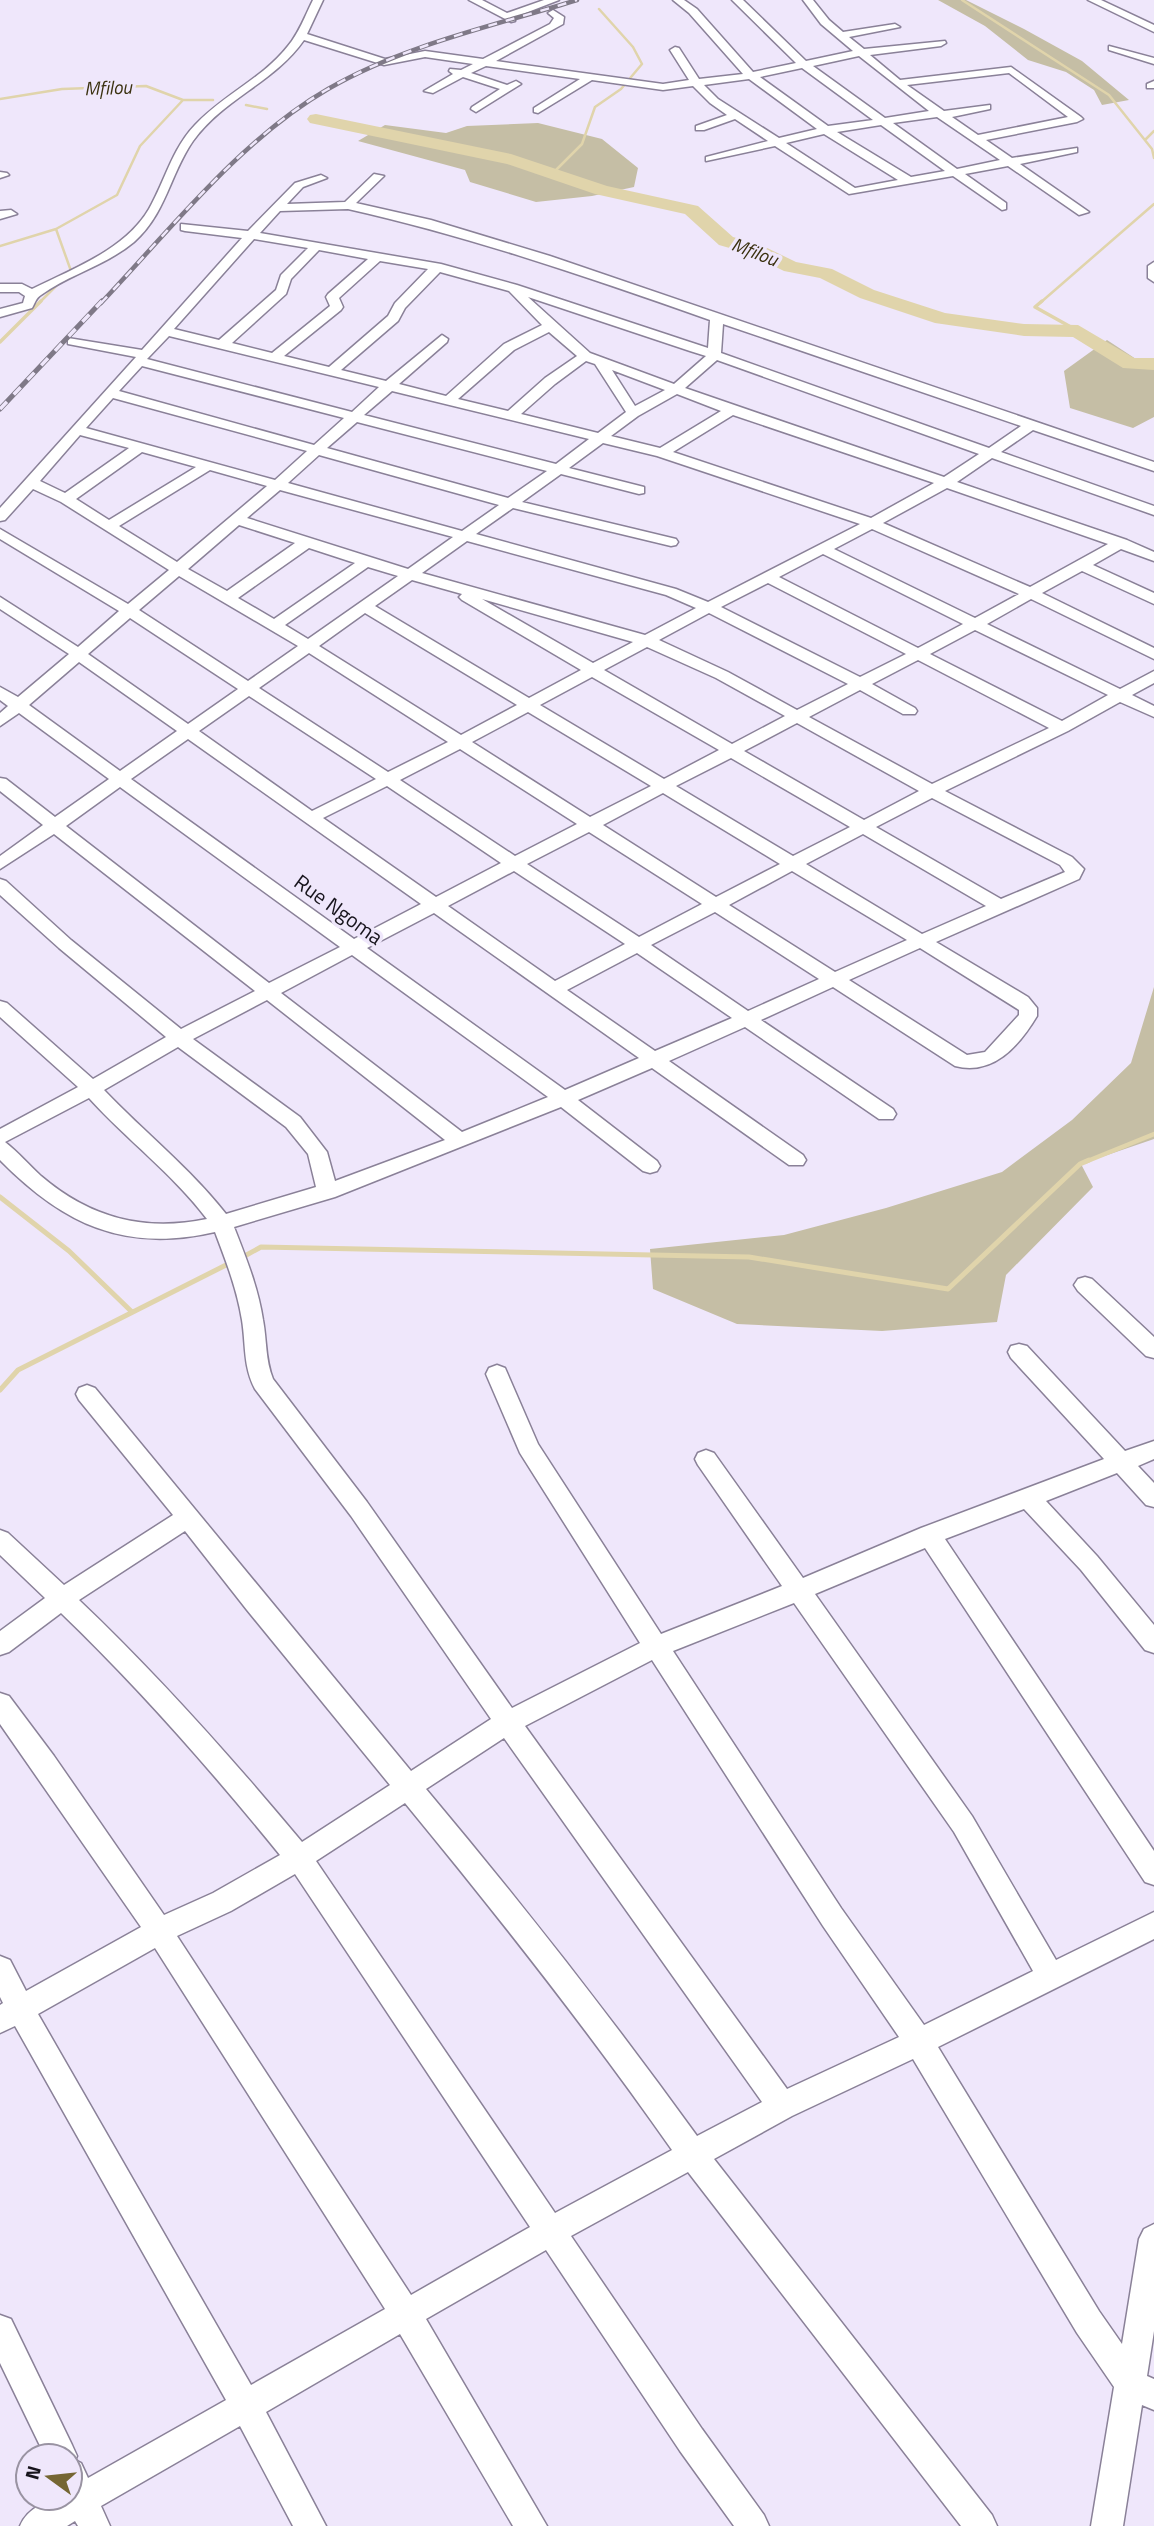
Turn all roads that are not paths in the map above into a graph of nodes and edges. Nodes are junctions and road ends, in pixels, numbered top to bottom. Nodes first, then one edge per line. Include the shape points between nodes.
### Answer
1 (318, 0) edge
2 (474, 0) edge
3 (554, 0) edge
4 (678, 0) edge
5 (737, 0) edge
6 (808, 0) edge
7 (1093, 0) edge
8 (553, 13) dead end
9 (1154, 15) edge
10 (1135, 22) junction
11 (895, 27) dead end
12 (1154, 29) edge
13 (300, 35) junction
14 (841, 35) junction
15 (941, 43) dead end
16 (1112, 48) dead end
17 (676, 50) dead end
18 (860, 53) junction
19 (404, 58) junction
20 (1154, 61) edge
21 (484, 62) junction
22 (804, 65) junction
23 (538, 70) junction
24 (462, 74) junction
25 (751, 76) junction
26 (590, 77) junction
27 (900, 83) junction
28 (697, 84) junction
29 (509, 89) junction
30 (429, 91) dead end
31 (986, 107) dead end
32 (476, 109) dead end
33 (538, 110) dead end
34 (940, 114) junction
35 (734, 116) junction
36 (882, 121) junction
37 (700, 128) dead end
38 (826, 130) junction
39 (975, 139) junction
40 (775, 141) junction
41 (1073, 150) dead end
42 (710, 159) dead end
43 (1012, 162) junction
44 (957, 173) junction
45 (378, 176) dead end
46 (321, 178) dead end
47 (910, 182) junction
48 (348, 205) junction
49 (1002, 206) dead end
50 (276, 208) junction
51 (1083, 212) dead end
52 (185, 227) dead end
53 (251, 235) junction
54 (317, 246) junction
55 (378, 256) junction
56 (1154, 266) edge
57 (437, 267) junction
58 (74, 272) junction
59 (1154, 278) edge
60 (0, 288) edge
61 (18, 288) junction
62 (513, 288) junction
63 (32, 294) junction
64 (0, 313) edge
65 (717, 317) junction
66 (551, 326) junction
67 (166, 331) junction
68 (442, 339) dead end
69 (74, 341) dead end
70 (223, 344) junction
71 (585, 356) junction
72 (714, 356) junction
73 (275, 357) junction
74 (141, 358) junction
75 (600, 362) junction
76 (332, 371) junction
77 (387, 385) junction
78 (676, 388) junction
79 (110, 393) junction
80 (449, 400) junction
81 (732, 410) junction
82 (633, 413) junction
83 (512, 415) junction
84 (353, 417) junction
85 (1032, 425) junction
86 (77, 430) junction
87 (600, 438) junction
88 (140, 447) junction
89 (317, 450) junction
90 (662, 453) junction
91 (992, 453) junction
92 (207, 466) junction
93 (1154, 467) edge
94 (559, 469) junction
95 (32, 483) junction
96 (945, 483) junction
97 (277, 485) junction
98 (639, 490) dead end
99 (66, 499) junction
100 (510, 503) junction
101 (1154, 511) edge
102 (0, 517) edge
103 (237, 519) junction
104 (872, 523) junction
105 (109, 526) junction
106 (0, 533) edge
107 (465, 535) junction
108 (307, 542) junction
109 (671, 542) dead end
110 (1122, 544) junction
111 (823, 550) junction
112 (1154, 557) edge
113 (366, 562) junction
114 (1084, 566) junction
115 (178, 569) junction
116 (410, 574) junction
117 (768, 577) junction
118 (451, 587) junction
119 (1031, 594) junction
120 (227, 597) junction
121 (1154, 599) edge
122 (0, 602) edge
123 (364, 606) junction
124 (711, 608) junction
125 (128, 610) junction
126 (975, 624) junction
127 (274, 626) junction
128 (648, 641) junction
129 (309, 646) junction
130 (77, 653) junction
131 (915, 654) junction
132 (1154, 654) edge
133 (591, 671) junction
134 (1154, 676) edge
135 (860, 684) junction
136 (247, 688) junction
137 (0, 692) edge
138 (1117, 696) junction
139 (528, 705) junction
140 (19, 707) junction
141 (909, 711) dead end
142 (1154, 712) edge
143 (795, 716) junction
144 (0, 721) edge
145 (1062, 728) junction
146 (185, 732) junction
147 (459, 743) junction
148 (731, 751) junction
149 (121, 777) junction
150 (389, 780) junction
151 (0, 783) edge
152 (663, 786) junction
153 (934, 792) junction
154 (311, 818) junction
155 (57, 825) junction
156 (588, 826) junction
157 (866, 828) junction
158 (0, 864) edge
159 (514, 864) junction
160 (792, 865) junction
161 (0, 886) edge
162 (717, 903) junction
163 (434, 906) junction
164 (999, 906) junction
165 (921, 940) junction
166 (636, 945) junction
167 (353, 947) junction
168 (835, 979) junction
169 (554, 989) junction
170 (268, 993) junction
171 (0, 1007) edge
172 (746, 1019) junction
173 (179, 1038) junction
174 (654, 1058) junction
175 (92, 1089) junction
176 (562, 1098) junction
177 (886, 1114) dead end
178 (0, 1137) edge
179 (460, 1141) junction
180 (0, 1148) edge
181 (796, 1160) dead end
182 (650, 1166) dead end
183 (328, 1192) junction
184 (222, 1223) junction
185 (1085, 1285) dead end
186 (1154, 1350) edge
187 (1018, 1352) dead end
188 (497, 1374) dead end
189 (87, 1394) dead end
190 (1154, 1450) edge
191 (706, 1459) dead end
192 (1120, 1463) junction
193 (1028, 1497) junction
194 (1154, 1497) edge
195 (188, 1517) junction
196 (929, 1535) junction
197 (0, 1541) edge
198 (800, 1589) junction
199 (62, 1599) junction
200 (1154, 1643) edge
201 (0, 1645) edge
202 (654, 1647) junction
203 (0, 1704) edge
204 (508, 1722) junction
205 (407, 1786) junction
206 (299, 1858) junction
207 (1154, 1873) edge
208 (1154, 1925) edge
209 (159, 1931) junction
210 (0, 1969) edge
211 (1051, 1976) junction
212 (11, 2014) edge
213 (919, 2042) junction
214 (782, 2106) junction
215 (693, 2155) junction
216 (551, 2231) junction
217 (1154, 2239) edge
218 (405, 2313) junction
219 (0, 2330) edge
220 (1142, 2389) edge
221 (245, 2404) junction
222 (54, 2442) edge
223 (84, 2499) edge
224 (61, 2512) edge
225 (36, 2526) edge
226 (310, 2526) edge
227 (531, 2526) edge
228 (753, 2526) edge
229 (981, 2526) edge
230 (1107, 2526) edge

1 - 13 street
2 - 3 street via 509,18
4 - 25 street
5 - 22 street
6 - 14 street
7 - 10 street
8 - 21 street via 559,16 554,26
9 - 10 street
10 - 12 street
11 - 14 street
13 - 19 street via 384,62
13 - 58 street via 267,72 194,132 144,225
14 - 18 street
15 - 18 street
16 - 20 street
17 - 28 street
18 - 22 street
18 - 27 street
19 - 21 street via 419,54
19 - 24 street
21 - 23 street
21 - 24 street
22 - 25 street
22 - 36 street
23 - 26 street
23 - 29 street
24 - 29 street
24 - 30 street
25 - 28 street
25 - 38 street
26 - 28 street via 663,87
26 - 33 street
27 - 34 street
27 - 39 street via 1011,70 1077,119
28 - 35 street
29 - 32 street
31 - 34 street
34 - 36 street
34 - 39 street
35 - 37 street
35 - 40 street
36 - 38 street
36 - 44 street
38 - 40 street
38 - 47 street
39 - 43 street
40 - 42 street
40 - 47 street via 853,192
41 - 43 street
43 - 44 street
43 - 51 street
44 - 47 street
44 - 49 street
45 - 48 street
46 - 50 street via 302,183
48 - 50 street
48 - 65 street via 481,239
50 - 53 street
52 - 53 street
53 - 54 street
53 - 67 street
54 - 55 street
54 - 70 street via 285,278 282,291
55 - 57 street
55 - 73 street via 332,297 337,307
56 - 59 street
57 - 62 street
57 - 76 street via 393,318
58 - 61 street
58 - 63 street
60 - 61 street
61 - 63 street
62 - 66 street
62 - 72 street
63 - 64 street via 28,305
65 - 72 street
65 - 85 street
66 - 71 street
66 - 80 street via 509,347
67 - 70 street
67 - 74 street
68 - 77 street
69 - 74 street
70 - 73 street
71 - 75 street
71 - 83 street
72 - 78 street
72 - 91 street
73 - 76 street
74 - 79 street
74 - 84 street
75 - 78 street
75 - 82 street
76 - 77 street
77 - 80 street
77 - 84 street
78 - 81 street
78 - 82 street
79 - 86 street
79 - 89 street
80 - 83 street
81 - 90 street
81 - 96 street
82 - 87 street
83 - 87 street
84 - 89 street
84 - 94 street
85 - 91 street
85 - 93 street
86 - 88 street
86 - 95 street
87 - 90 street
87 - 94 street
88 - 92 street
88 - 99 street
89 - 97 street
89 - 100 street
90 - 104 street
91 - 96 street
91 - 101 street
92 - 97 street
92 - 105 street
94 - 98 street
94 - 100 street
95 - 99 street
95 - 102 street
96 - 104 street
96 - 110 street
97 - 103 street
97 - 107 street
99 - 105 street
100 - 107 street
100 - 109 street
103 - 108 street
103 - 115 street
104 - 111 street
104 - 119 street
105 - 115 street
106 - 125 street
107 - 116 street
107 - 124 street via 629,579
108 - 113 street
108 - 120 street
110 - 112 street
110 - 114 street
111 - 117 street
111 - 126 street
113 - 116 street
113 - 127 street
114 - 119 street
114 - 121 street
115 - 120 street
115 - 125 street
116 - 118 street
116 - 123 street
117 - 124 street
117 - 131 street
118 - 128 street
118 - 133 street
119 - 126 street
119 - 132 street
120 - 127 street
122 - 130 street
123 - 129 street
123 - 139 street
124 - 128 street
124 - 135 street
125 - 130 street
125 - 136 street
126 - 131 street
126 - 138 street
127 - 129 street
128 - 133 street
128 - 143 street
129 - 136 street
129 - 147 street
130 - 140 street
130 - 146 street
131 - 135 street
131 - 145 street
133 - 139 street
133 - 148 street
134 - 138 street
135 - 141 street
135 - 143 street
136 - 146 street
136 - 150 street
137 - 140 street, Rue Ngoma
138 - 142 street
138 - 145 street
139 - 147 street
139 - 152 street
140 - 144 street
140 - 149 street, Rue Ngoma
143 - 148 street
143 - 153 street
145 - 153 street
146 - 149 street
146 - 154 street
147 - 150 street
147 - 156 street
148 - 152 street
148 - 157 street
149 - 155 street
149 - 167 street, Rue Ngoma
150 - 154 street
150 - 159 street
151 - 155 street
152 - 156 street
152 - 160 street
153 - 157 street
153 - 164 street via 1075,869 1073,875
154 - 163 street
155 - 158 street
155 - 170 street
156 - 159 street
156 - 162 street
157 - 160 street
157 - 164 street
159 - 163 street
159 - 166 street
160 - 162 street
160 - 165 street
161 - 173 street
162 - 166 street
162 - 168 street
163 - 167 street
163 - 169 street
164 - 165 street
165 - 168 street
165 - 168 street via 1028,1008 1028,1016 982,1064 962,1061
166 - 169 street
166 - 172 street
167 - 170 street
167 - 176 street, Rue Ngoma
168 - 172 street
169 - 174 street
170 - 173 street
170 - 179 street
171 - 175 street
172 - 174 street
172 - 177 street
173 - 175 street
173 - 183 street via 293,1122 317,1152
174 - 176 street
174 - 181 street
175 - 178 street
175 - 184 street via 197,1191
176 - 179 street
176 - 182 street, Rue Ngoma
179 - 183 street
180 - 184 street via 40,1188 70,1209 106,1224 158,1232
183 - 184 street
184 - 204 street via 245,1283 256,1365 263,1383 359,1508
185 - 186 street
187 - 192 street
188 - 202 street via 528,1447
189 - 195 street
190 - 192 street
191 - 198 street
192 - 193 street
192 - 194 street
193 - 196 street
193 - 200 street
195 - 199 street
195 - 205 street
196 - 198 street
196 - 207 street
197 - 199 street
198 - 202 street
198 - 211 street via 963,1824
199 - 201 street
199 - 206 street via 212,1753
202 - 204 street
202 - 213 street
203 - 209 street
204 - 205 street
204 - 214 street
205 - 206 street
205 - 215 street via 606,2033
206 - 209 street
206 - 216 street
208 - 211 street
209 - 212 street
209 - 218 street
210 - 212 street
211 - 213 street
212 - 221 street via 58,2077
213 - 214 street
213 - 220 street via 1088,2322
214 - 215 street
215 - 216 street
215 - 229 street
216 - 218 street
216 - 228 street
217 - 220 street
218 - 221 street
218 - 227 street
219 - 222 street
220 - 230 street
221 - 223 street
221 - 226 street
224 - 225 street

